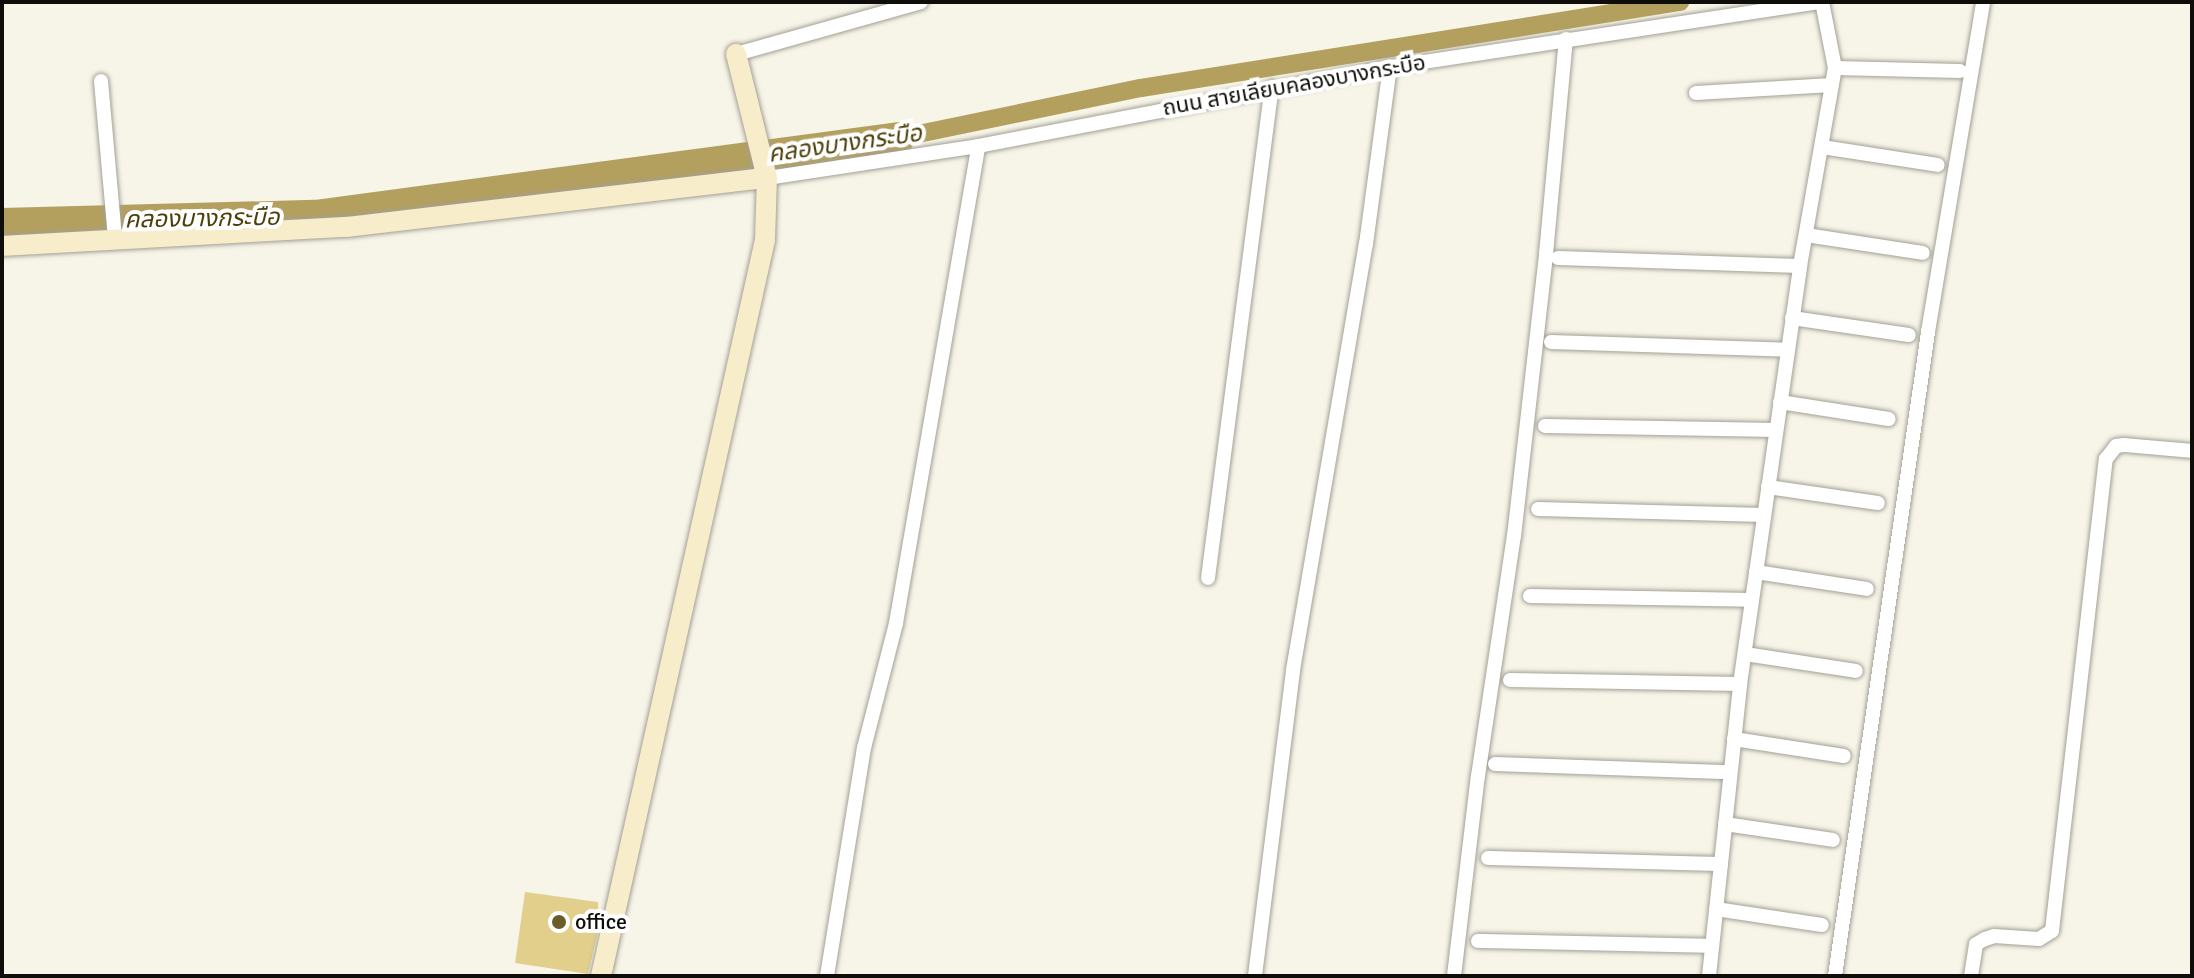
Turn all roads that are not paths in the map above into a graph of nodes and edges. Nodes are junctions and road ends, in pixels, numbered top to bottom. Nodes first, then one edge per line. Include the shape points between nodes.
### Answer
1 (921, 2) edge
2 (1822, 2) edge
3 (1983, 2) edge
4 (1566, 39) junction
5 (736, 54) joint
6 (1390, 67) junction
7 (1835, 68) junction
8 (1960, 71) dead end
9 (101, 81) dead end
10 (1832, 85) junction
11 (1272, 87) junction
12 (1696, 93) dead end
13 (978, 146) junction
14 (1822, 147) junction
15 (1938, 165) dead end
16 (767, 178) junction
17 (1806, 235) junction
18 (115, 236) junction
19 (2, 246) edge
20 (1923, 253) dead end
21 (1558, 258) dead end
22 (1800, 266) junction
23 (1792, 318) junction
24 (1909, 335) dead end
25 (1551, 342) dead end
26 (1788, 350) junction
27 (1780, 402) junction
28 (1889, 419) dead end
29 (1545, 426) dead end
30 (1776, 430) junction
31 (2192, 451) edge
32 (1768, 487) junction
33 (1878, 503) dead end
34 (1538, 509) dead end
35 (1764, 515) junction
36 (1756, 572) junction
37 (1208, 578) dead end
38 (1867, 589) dead end
39 (1530, 596) dead end
40 (1752, 600) junction
41 (1745, 654) junction
42 (1856, 671) dead end
43 (1510, 680) dead end
44 (1740, 684) junction
45 (1734, 739) junction
46 (1844, 756) dead end
47 (1495, 764) dead end
48 (1729, 772) junction
49 (1725, 824) junction
50 (1833, 840) dead end
51 (1488, 858) dead end
52 (1721, 864) junction
53 (1716, 909) junction
54 (1822, 925) dead end
55 (1478, 941) dead end
56 (1712, 946) junction
57 (601, 976) edge
58 (827, 976) edge
59 (1255, 976) edge
60 (1454, 976) edge
61 (1709, 976) edge
62 (1835, 976) edge
63 (1971, 976) edge

1 - 5 street
2 - 4 street, ถนน สายเลียบคลองบางกระบือ
2 - 7 street
3 - 62 street via 1928,332
4 - 6 street, ถนน สายเลียบคลองบางกระบือ
4 - 60 street via 1514,536
5 - 16 street
6 - 11 street, ถนน สายเลียบคลองบางกระบือ
6 - 59 street via 1366,244 1293,670
7 - 8 street
7 - 10 street
9 - 18 street
10 - 12 street
10 - 14 street
11 - 13 street, ถนน สายเลียบคลองบางกระบือ
11 - 37 street
13 - 16 street, ถนน สายเลียบคลองบางกระบือ
13 - 58 street via 896,623 864,748
14 - 15 street
14 - 17 street
16 - 18 street via 347,227
16 - 57 street via 765,240
17 - 20 street
17 - 22 street
18 - 19 street
21 - 22 street
22 - 23 street
23 - 24 street
23 - 26 street
25 - 26 street
26 - 27 street
27 - 28 street
27 - 30 street
29 - 30 street
30 - 32 street
31 - 63 street via 2124,445 2116,446 2106,459 2052,931 2039,939 1994,936 1976,944
32 - 33 street
32 - 35 street
34 - 35 street
35 - 36 street
36 - 38 street
36 - 40 street
39 - 40 street
40 - 41 street
41 - 42 street
41 - 44 street
43 - 44 street
44 - 45 street
45 - 46 street
45 - 48 street
47 - 48 street
48 - 49 street
49 - 50 street
49 - 52 street
51 - 52 street
52 - 53 street
53 - 54 street
53 - 56 street
55 - 56 street
56 - 61 street

